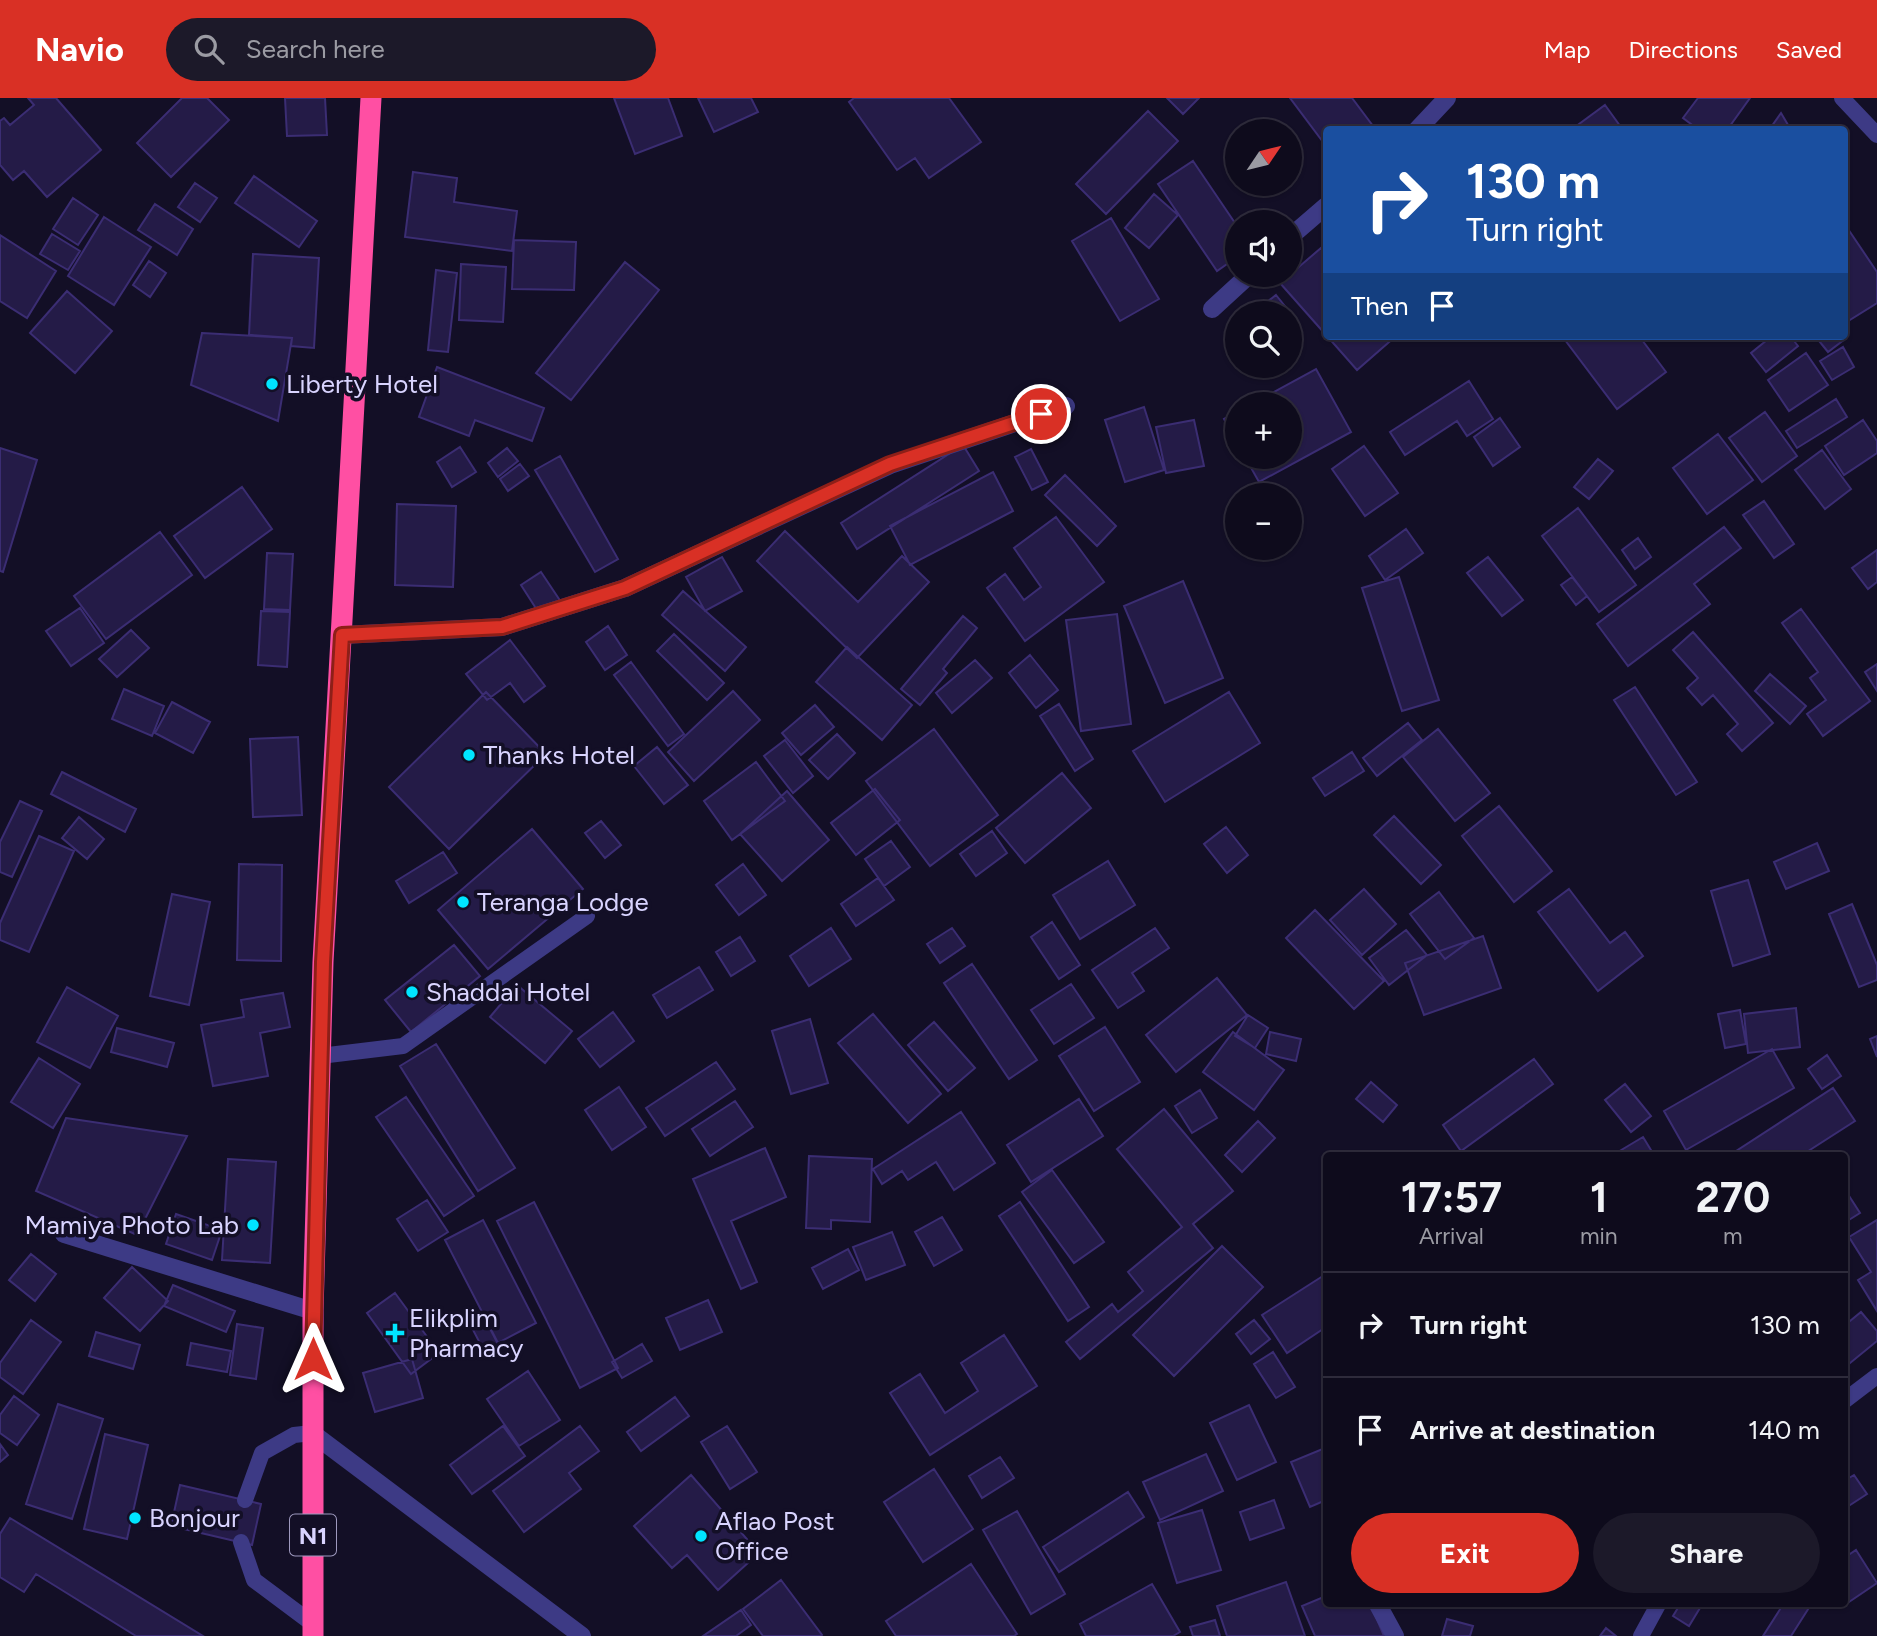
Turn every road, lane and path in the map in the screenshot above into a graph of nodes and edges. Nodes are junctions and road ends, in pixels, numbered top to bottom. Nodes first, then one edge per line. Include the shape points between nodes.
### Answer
1 (371, 98) edge
2 (1447, 98) edge
3 (1842, 98) edge
4 (1421, 126) edge
5 (1877, 135) edge
6 (1323, 209) edge
7 (1302, 227) edge
8 (1235, 287) edge
9 (1212, 309) dead end
10 (1066, 405) dead end
11 (342, 635) junction
12 (587, 916) dead end
13 (320, 1056) junction
14 (64, 1234) dead end
15 (313, 1311) junction
16 (1877, 1376) edge
17 (1848, 1398) edge
18 (312, 1433) junction
19 (245, 1500) dead end
20 (241, 1542) dead end
21 (1379, 1607) edge
22 (1657, 1607) edge
23 (313, 1630) edge
24 (582, 1636) edge
25 (1395, 1636) edge
26 (1641, 1636) edge

1 - 11 highway, N1
2 - 4 street
3 - 5 lane
6 - 7 street
8 - 9 street
10 - 11 street via 890,464 625,588 502,627
11 - 13 highway, N1
12 - 13 lane via 403,1046
13 - 15 highway, N1
14 - 15 street
15 - 18 highway, N1
16 - 17 lane
18 - 19 lane via 294,1435 262,1453
18 - 23 highway, N1
18 - 24 street
20 - 23 lane via 254,1580
21 - 25 street
22 - 26 lane

